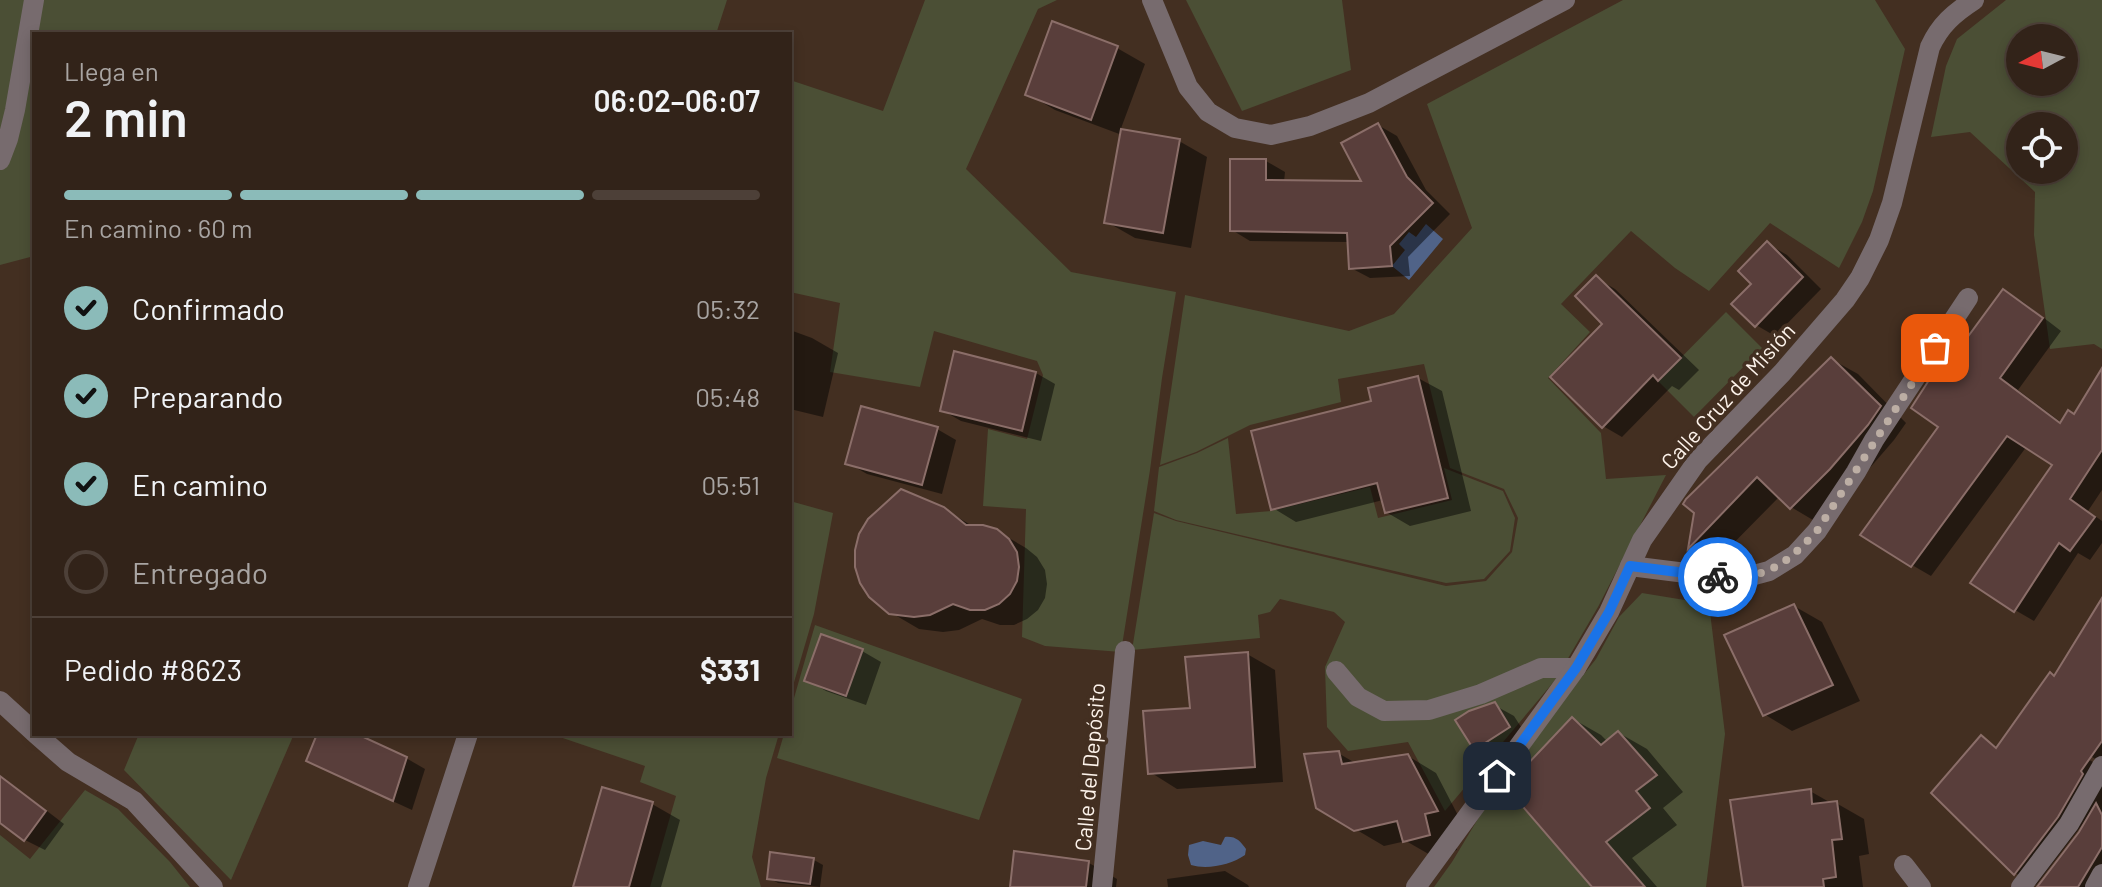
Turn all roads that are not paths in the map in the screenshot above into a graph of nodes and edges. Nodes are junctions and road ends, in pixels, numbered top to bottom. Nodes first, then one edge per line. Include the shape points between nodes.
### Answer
1 (34, 0) edge
2 (1152, 0) edge
3 (1565, 0) edge
4 (1974, 0) edge
5 (0, 160) edge
6 (1968, 298) dead end
7 (1630, 566) junction
8 (1125, 651) dead end
9 (1576, 668) junction
10 (1336, 671) dead end
11 (0, 701) edge
12 (32, 730) edge
13 (38, 736) edge
14 (467, 736) edge
15 (2102, 766) edge
16 (1904, 865) dead end
17 (2102, 874) edge
18 (213, 887) edge
19 (418, 887) edge
20 (1102, 887) edge
21 (1416, 887) edge
22 (1921, 887) edge
23 (2021, 887) edge
24 (2095, 887) edge

1 - 5 street via 15,110
2 - 3 street via 1188,87 1208,112 1235,128 1271,135 1369,103
4 - 7 street, Calle Cruz de Misión via 1945,22 1930,47 1892,203 1860,278 1782,373 1698,460
6 - 7 street via 1817,531 1795,555 1769,571 1743,578
7 - 9 street, Calle Cruz de Misión
8 - 20 street, Calle del Depósito
9 - 10 street via 1541,668 1429,710 1384,711 1358,697
9 - 21 street, Calle Cruz de Misión
11 - 12 street
13 - 18 street via 68,762 134,801
14 - 19 street
15 - 23 street via 2069,824
16 - 22 street
17 - 24 street

